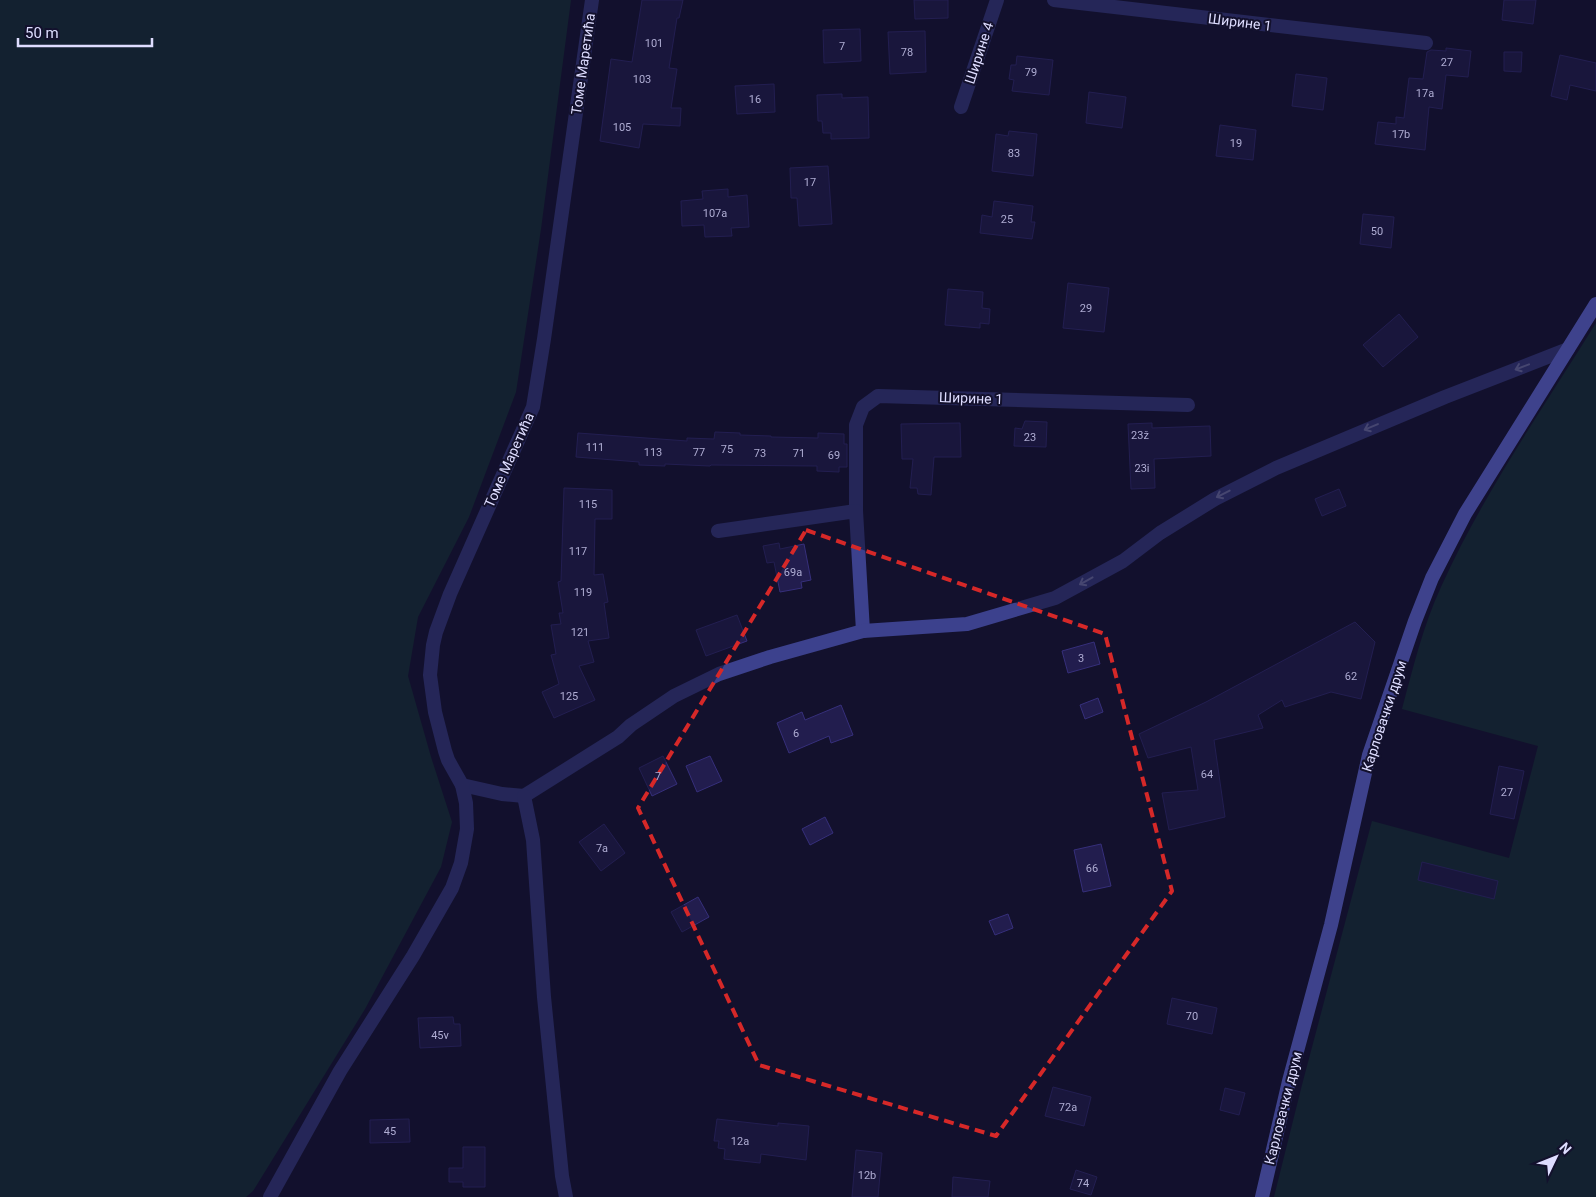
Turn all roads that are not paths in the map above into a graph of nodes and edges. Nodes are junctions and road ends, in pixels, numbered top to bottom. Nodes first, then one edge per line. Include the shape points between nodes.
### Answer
1 (592, 0) edge
2 (997, 0) edge
3 (1054, 0) edge
4 (1426, 43) dead end
5 (961, 107) dead end
6 (1596, 304) edge
7 (1568, 349) junction
8 (1188, 405) dead end
9 (856, 511) junction
10 (718, 531) dead end
11 (863, 631) junction
12 (462, 785) junction
13 (524, 796) junction
14 (270, 1197) edge
15 (566, 1197) edge
16 (1262, 1197) edge

1 - 12 street, Томе Маретића via 533,407 447,601 433,645 430,675 435,712 448,760
2 - 5 street, Ширине 4
3 - 4 street, Ширине 1
6 - 7 main road, Карловачки друм
7 -> 11 street via 1276,468 1215,499 1122,561 1055,598 968,624
7 - 16 main road, Карловачки друм via 1465,514 1432,578 1415,621 1369,755 1331,925
8 - 9 street, Ширине 1 via 878,396 863,407 856,425
9 - 10 street
9 - 11 street, Ширине 1
11 - 13 street via 719,674 674,696 618,737
12 - 13 street
12 - 14 street, Томе Маретића via 467,829 461,863 452,888 340,1070
13 - 15 street via 533,840 544,997

